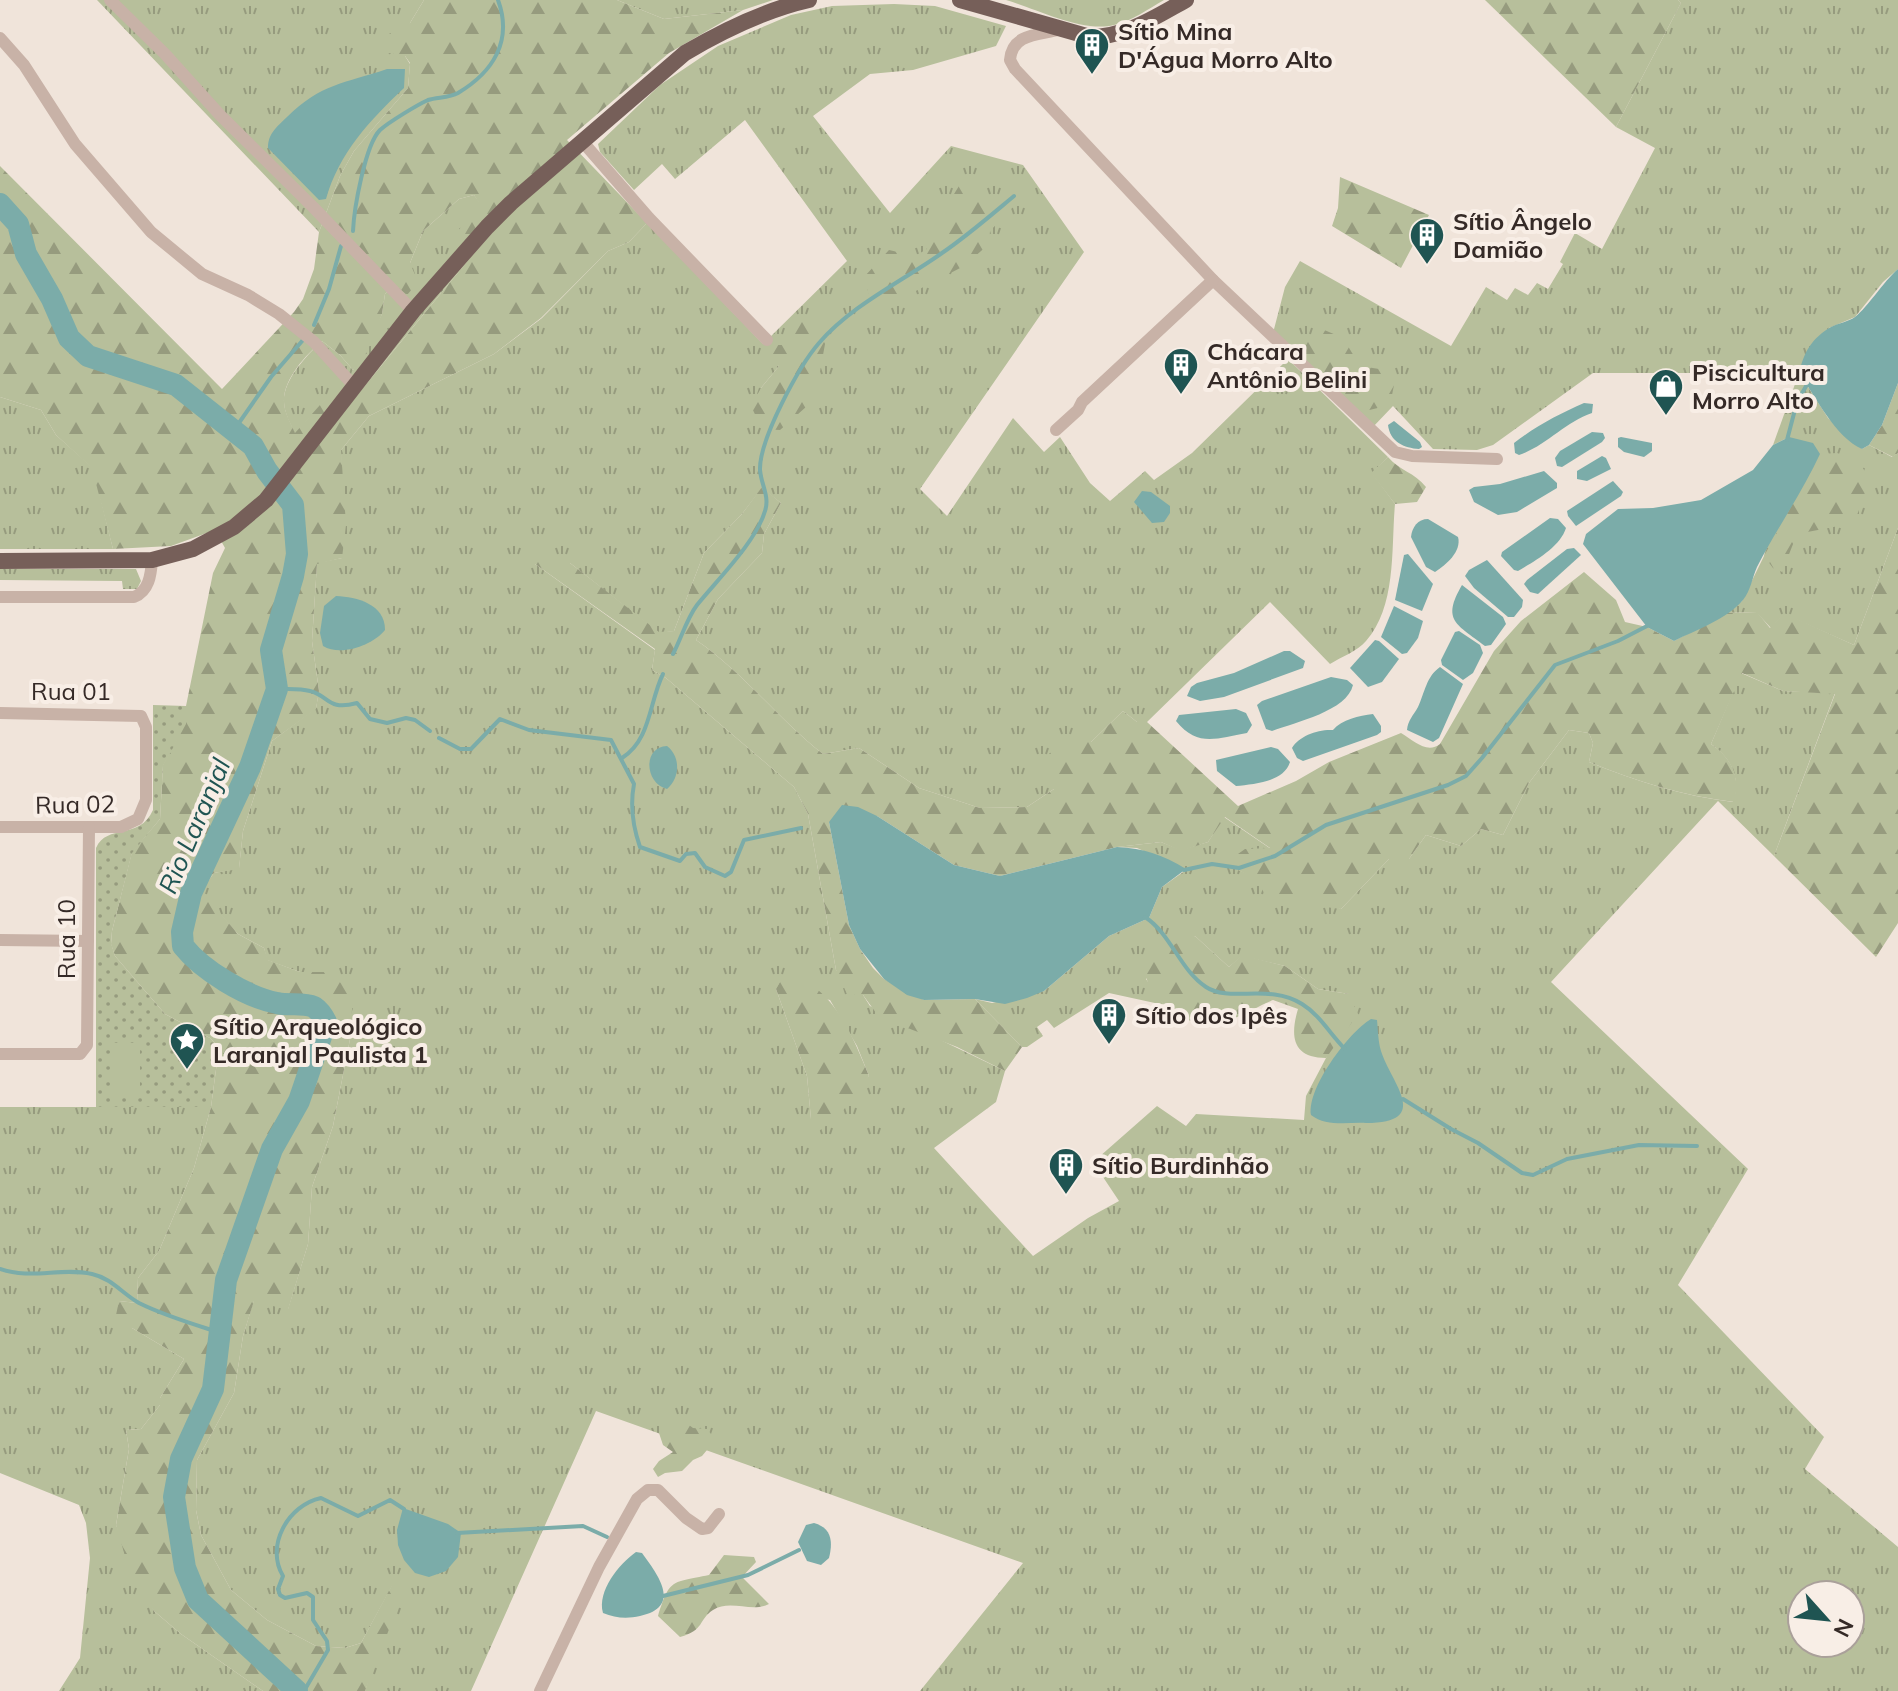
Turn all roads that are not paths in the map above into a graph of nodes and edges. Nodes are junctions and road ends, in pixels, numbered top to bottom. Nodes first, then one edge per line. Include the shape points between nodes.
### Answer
1 (110, 0) edge
2 (809, 0) edge
3 (960, 0) edge
4 (1186, 0) edge
5 (1061, 29) junction
6 (0, 38) edge
7 (582, 141) junction
8 (1213, 280) junction
9 (413, 311) junction
10 (767, 340) dead end
11 (354, 386) junction
12 (1056, 430) dead end
13 (1497, 459) dead end
14 (152, 560) junction
15 (0, 561) edge
16 (0, 597) edge
17 (0, 713) edge
18 (141, 716) joint
19 (0, 827) edge
20 (89, 827) junction
21 (0, 940) edge
22 (88, 941) junction
23 (0, 1054) edge
24 (719, 1514) dead end
25 (540, 1691) edge

1 - 9 street
2 - 7 main road via 747,20 685,53
3 - 5 main road
4 - 5 main road via 1132,29 1104,37
5 - 8 street via 1016,42 1010,54 1015,69
6 - 11 street via 75,144 151,232 202,274 279,314 314,342
7 - 9 main road via 511,203
7 - 10 street
8 - 12 street
8 - 13 street via 1395,452
9 - 11 main road
11 - 14 main road via 266,500 221,536
14 - 15 main road
14 - 16 street via 147,584 134,597
17 - 18 street, Rua 01
18 - 20 street, Rua 02 via 146,727 142,814 126,826
19 - 20 street, Rua 02
20 - 22 street, Rua 10
21 - 22 street
22 - 23 street, Rua 10 via 84,1051
24 - 25 street via 702,1529 658,1490 637,1499

